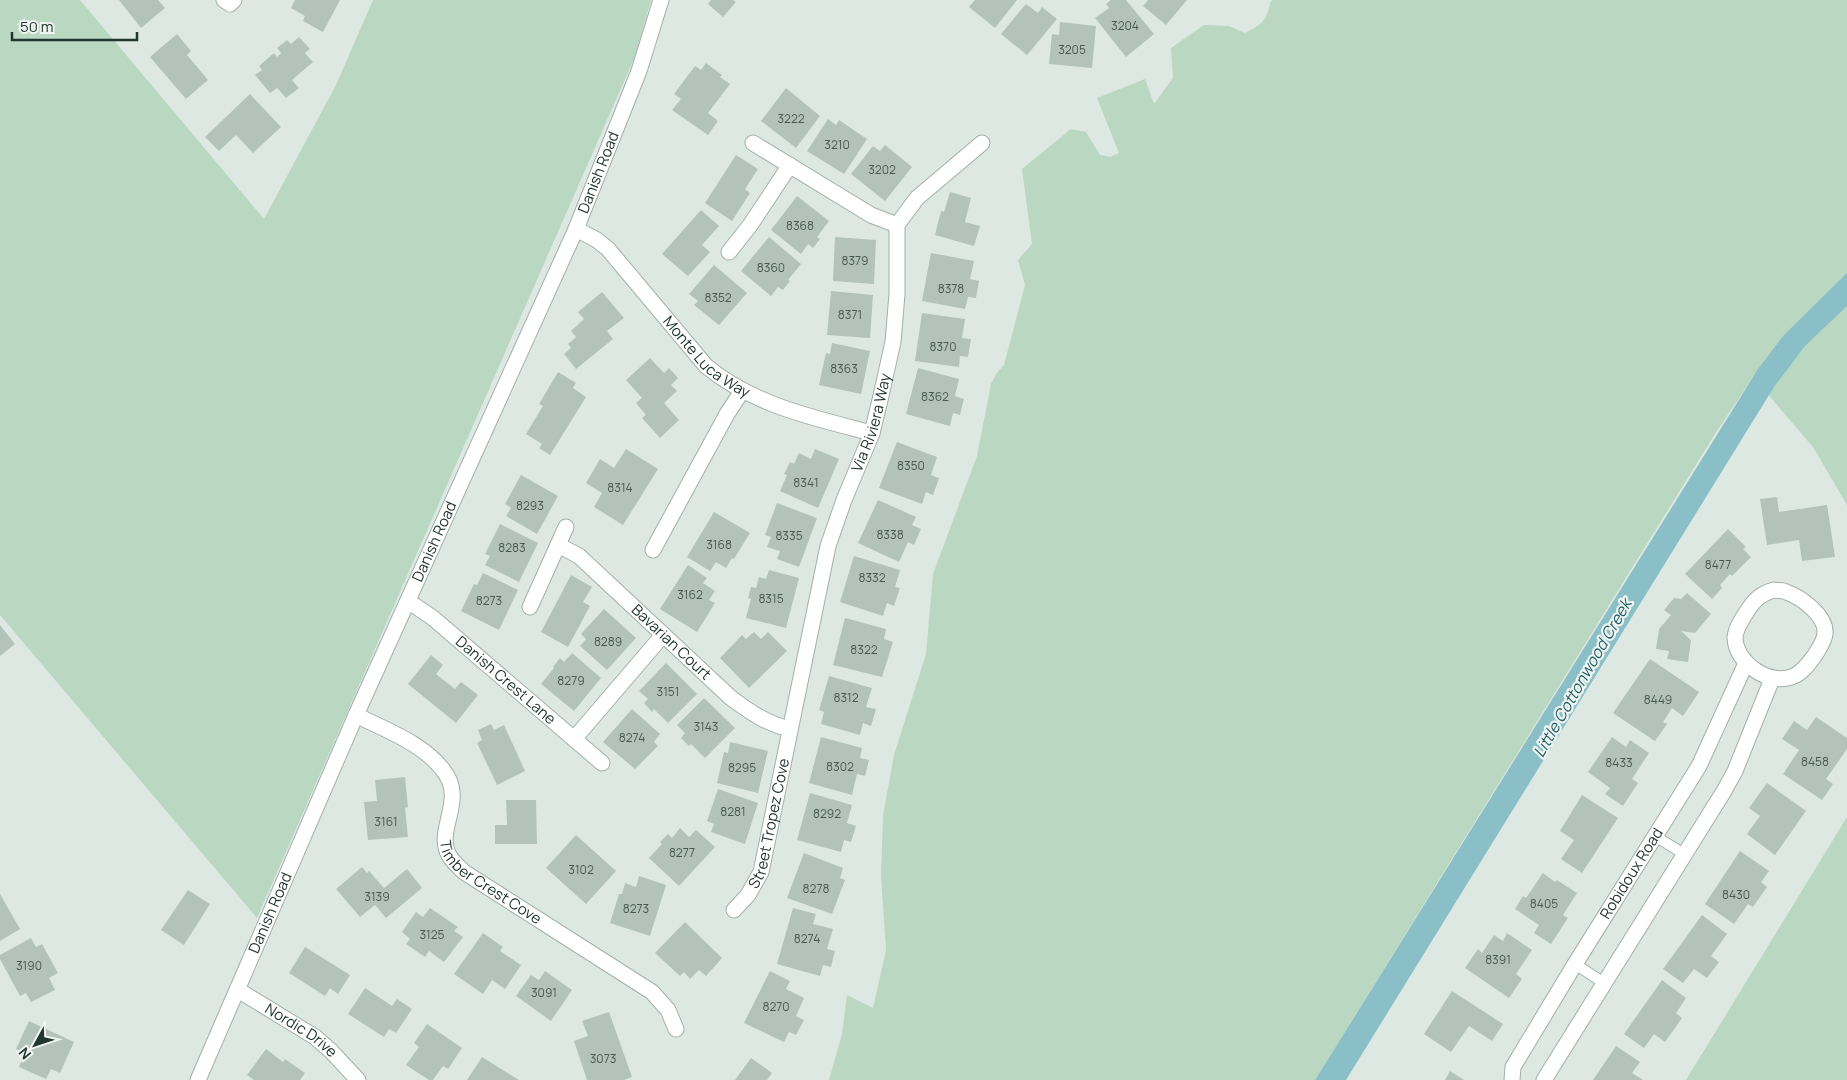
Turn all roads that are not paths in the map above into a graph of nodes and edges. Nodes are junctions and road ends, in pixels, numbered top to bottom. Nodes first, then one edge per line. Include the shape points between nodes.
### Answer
1 (661, 0) edge
2 (753, 143) dead end
3 (982, 143) dead end
4 (790, 165) junction
5 (898, 225) junction
6 (576, 229) junction
7 (729, 252) dead end
8 (742, 391) junction
9 (872, 432) junction
10 (566, 527) dead end
11 (558, 545) junction
12 (653, 550) dead end
13 (408, 601) junction
14 (530, 606) dead end
15 (663, 635) junction
16 (1746, 663) junction
17 (1772, 679) junction
18 (356, 715) junction
19 (790, 729) junction
20 (574, 739) junction
21 (602, 763) dead end
22 (1655, 836) junction
23 (1684, 854) junction
24 (734, 910) dead end
25 (1575, 964) junction
26 (1604, 983) junction
27 (238, 990) junction
28 (676, 1029) dead end
29 (198, 1080) edge
30 (358, 1080) edge
31 (1512, 1080) edge
32 (1544, 1080) edge

1 - 6 street, Danish Road via 639,71
2 - 4 street
3 - 5 street via 917,198
4 - 5 street via 871,215
4 - 7 street
5 - 9 street, Via Riviera Way via 897,294 892,342
6 - 8 street, Monte Luca Way via 608,250 706,366
6 - 13 street, Danish Road
8 - 9 street, Monte Luca Way via 797,414
8 - 12 street via 726,414
9 - 19 street, Via Riviera Way via 828,546
10 - 11 street
11 - 14 street
11 - 15 street, Bavarian Court via 579,556
13 - 18 street, Danish Road
13 - 20 street, Danish Crest Lane via 433,618
15 - 19 street, Bavarian Court via 738,704 774,725
15 - 20 street
16 - 17 street
16 - 17 street via 1736,648 1735,637 1738,625 1754,600 1774,590 1786,592 1814,608 1825,632 1822,643 1806,668 1795,676 1784,680
16 - 22 street, Robidoux Road via 1699,766
17 - 23 street via 1735,771
18 - 27 street, Danish Road
18 - 28 street, Timber Crest Cove via 407,741 445,771 452,789 446,851 454,863 652,992 668,1010
19 - 24 street, Street Tropez Cove via 762,872
20 - 21 street, Danish Crest Lane
22 - 23 lane
22 - 25 street, Robidoux Road
23 - 26 street
25 - 26 lane
25 - 31 street, Robidoux Road via 1513,1067
26 - 32 street
27 - 29 street, Danish Road
27 - 30 street, Nordic Drive via 315,1038

